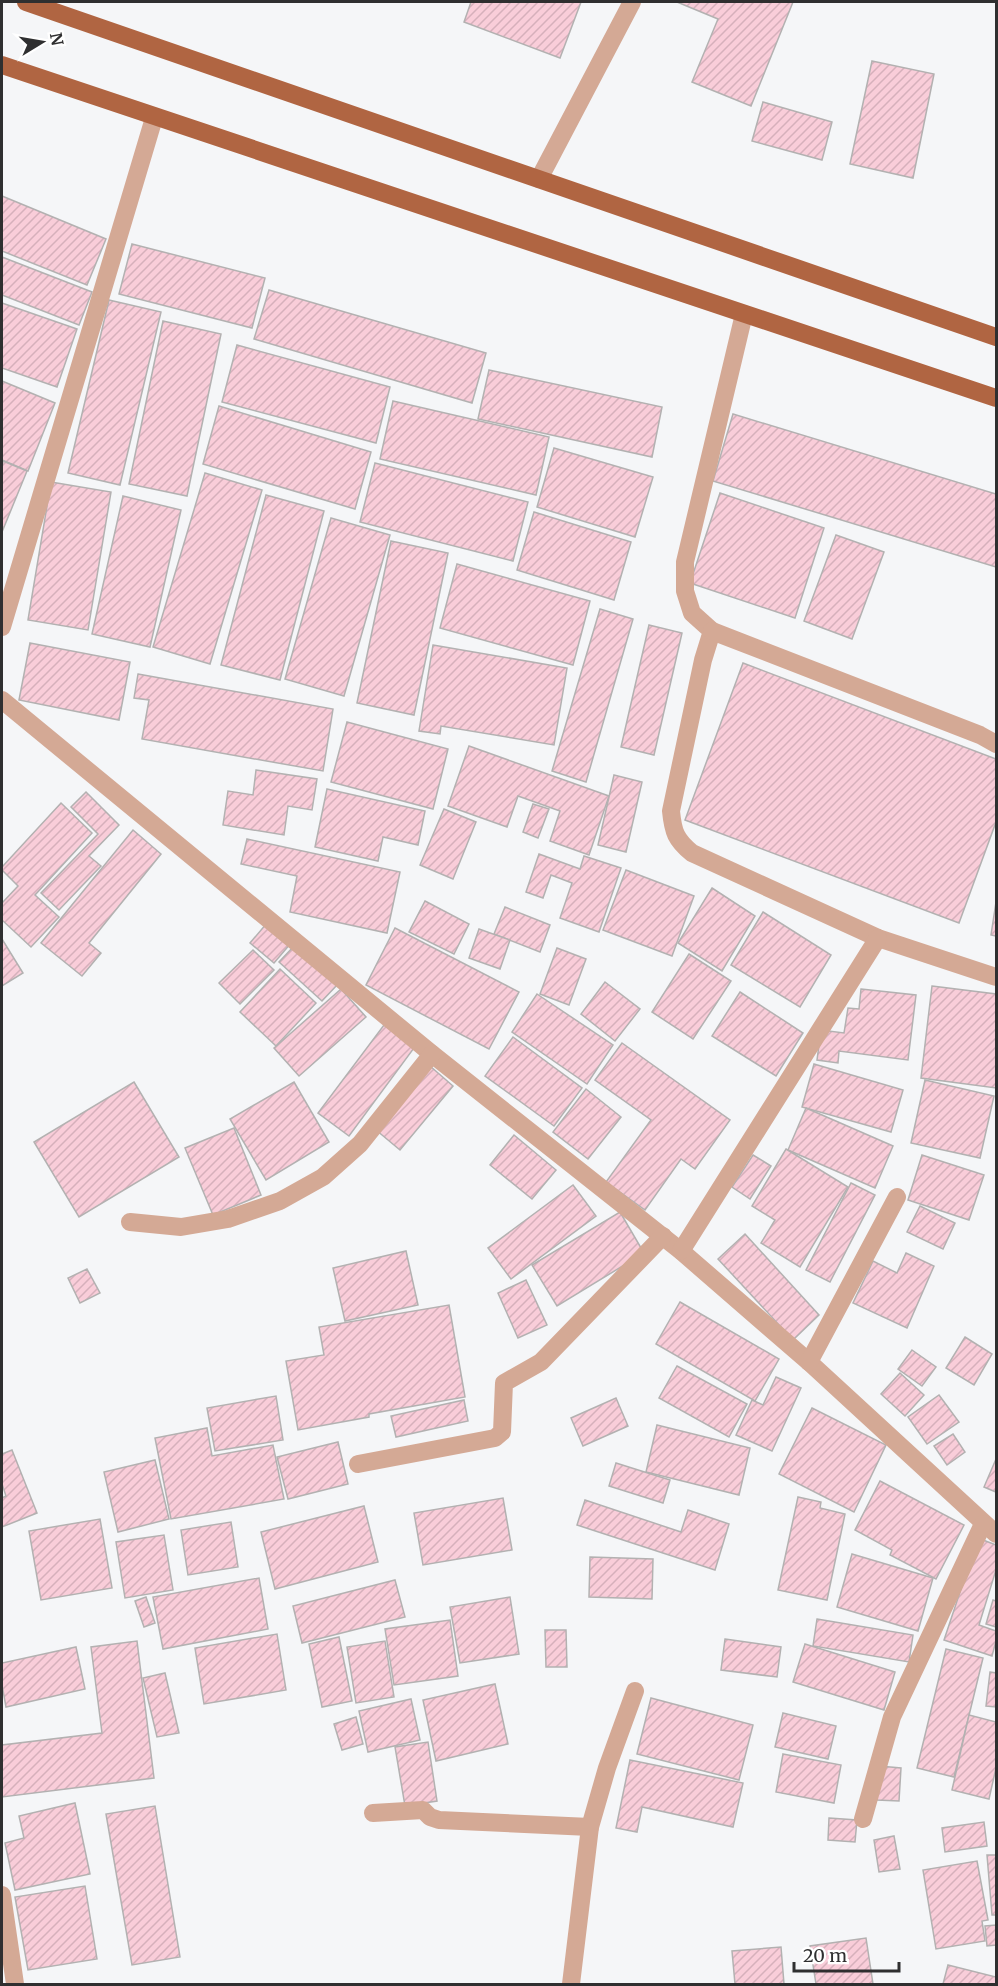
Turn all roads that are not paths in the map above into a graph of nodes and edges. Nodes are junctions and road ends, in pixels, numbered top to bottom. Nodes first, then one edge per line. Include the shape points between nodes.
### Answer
1 (26, 2) edge
2 (632, 2) edge
3 (2, 65) edge
4 (154, 118) junction
5 (539, 178) junction
6 (744, 314) junction
7 (996, 337) edge
8 (996, 398) edge
9 (2, 627) edge
10 (712, 631) junction
11 (2, 700) edge
12 (996, 744) edge
13 (878, 938) junction
14 (996, 977) edge
15 (432, 1054) junction
16 (897, 1197) dead end
17 (130, 1222) dead end
18 (663, 1236) junction
19 (681, 1251) junction
20 (809, 1362) junction
21 (358, 1464) dead end
22 (990, 1529) edge
23 (635, 1691) dead end
24 (373, 1813) dead end
25 (863, 1819) dead end
26 (590, 1827) junction
27 (2, 1894) edge
28 (15, 1984) edge
29 (571, 1984) edge

1 - 5 main road
2 - 5 street
3 - 4 main road
4 - 6 main road
4 - 9 street
5 - 7 main road
6 - 8 main road
6 - 10 street via 685,562 685,591 692,613
10 - 12 street
10 - 13 street via 671,811 678,841 692,853
11 - 15 street
13 - 14 street
13 - 19 street
15 - 17 street via 360,1144 323,1178 280,1202 228,1219 181,1227
15 - 18 street
16 - 20 street
18 - 19 street
18 - 21 street via 540,1362 504,1383 502,1432 495,1438
19 - 20 street
20 - 22 street
22 - 25 street via 892,1717
23 - 26 street
24 - 26 street via 423,1810 439,1820
26 - 29 street
27 - 28 street

